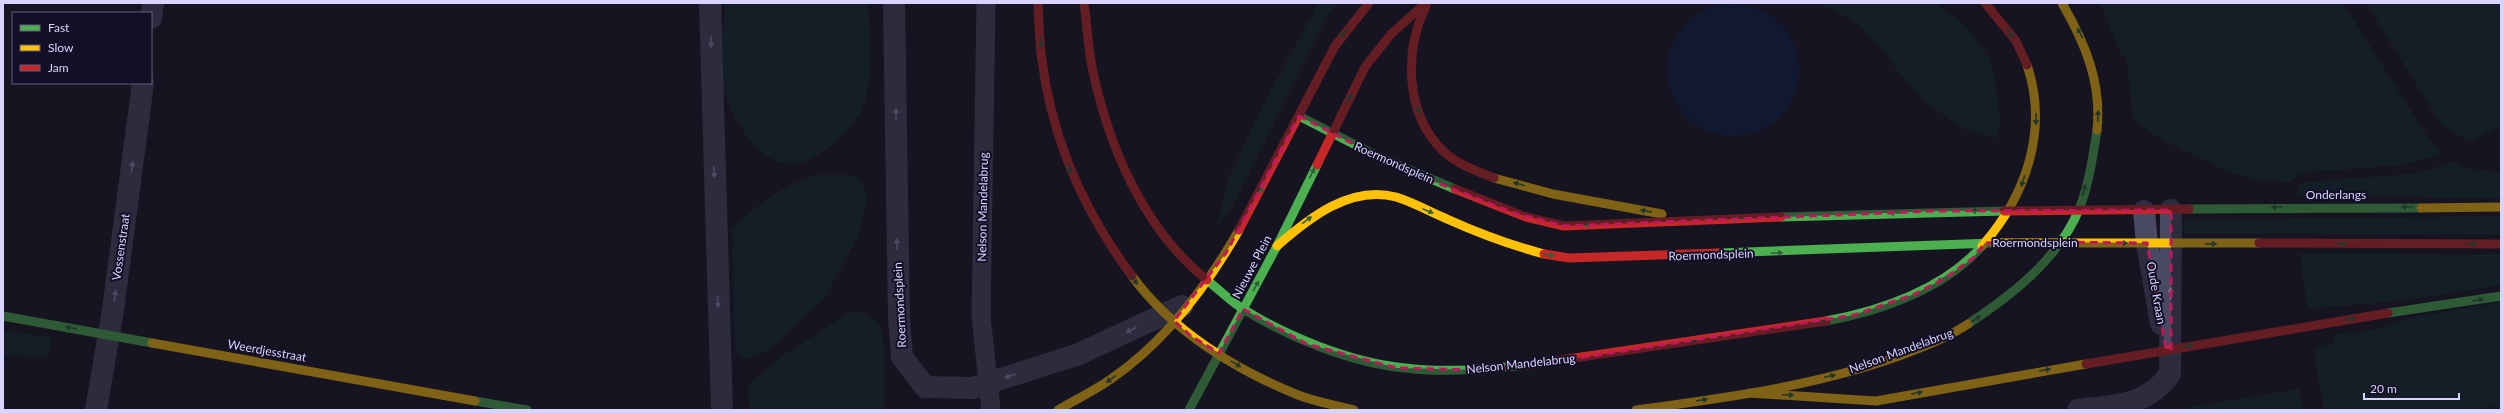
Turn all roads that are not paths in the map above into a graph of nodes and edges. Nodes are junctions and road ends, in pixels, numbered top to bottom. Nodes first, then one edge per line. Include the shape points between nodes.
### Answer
1 (710, 3) edge
2 (894, 3) edge
3 (986, 3) edge
4 (1038, 3) edge
5 (1084, 3) edge
6 (1369, 3) edge
7 (1427, 3) edge
8 (1984, 3) edge
9 (2062, 3) edge
10 (142, 84) edge
11 (1299, 116) junction
12 (1331, 134) junction
13 (2501, 206) edge
14 (2171, 210) junction
15 (2144, 211) junction
16 (1698, 221) junction
17 (2147, 243) junction
18 (2172, 243) junction
19 (2501, 244) edge
20 (1277, 246) junction
21 (2501, 296) edge
22 (1192, 301) junction
23 (3, 316) edge
24 (109, 335) junction
25 (2170, 374) junction
26 (1749, 393) junction
27 (722, 408) edge
28 (96, 410) edge
29 (527, 410) edge
30 (991, 410) edge
31 (1058, 410) edge
32 (1189, 410) edge
33 (1354, 410) edge
34 (1636, 410) edge
35 (2078, 410) edge

1 -> 27 street
22 -> 2 street, Roermondsplein via 1071,356 973,388 926,387 902,357 899,319
3 - 30 lane, Nelson Mandelabrug via 981,316
4 -> 33 main road via 1043,68 1057,130 1071,176 1094,221 1139,286 1191,336 1254,374 1300,395
8 -> 5 main road, Nelson Mandelabrug via 2002,22 2020,48 2034,94 2035,144 2020,191 2008,213 1973,258 1915,294 1854,315 1540,364 1477,370 1397,368 1307,344 1216,291 1181,258 1153,221 1128,178 1108,130 1093,77
6 -> 11 main road via 1335,46
12 -> 7 main road via 1365,67 1391,34
16 -> 7 main road via 1540,190 1472,169 1451,157 1428,132 1418,111 1410,70 1410,50 1416,24
26 -> 9 main road, Nelson Mandelabrug via 1858,370 1956,331 2024,282 2052,253 2078,211 2096,148 2098,115 2096,83 2090,53 2080,31
24 -> 10 street, Vossenstraat
11 - 12 main road, Roermondsplein
11 -> 22 main road via 1226,253
16 -> 12 main road, Roermondsplein via 1564,226 1533,220 1400,168
20 -> 12 main road, Nieuwe Plein
13 -> 14 main road, Onderlangs
14 - 15 main road, Roermondsplein
14 - 18 street, Oude Kraan
15 -> 16 main road, Roermondsplein via 1934,211
15 - 17 street, Oude Kraan
17 - 18 main road, Roermondsplein
20 -> 17 main road, Roermondsplein via 1321,210 1362,196 1380,194 1396,197 1511,246 1569,258 1783,253 1890,246
17 - 25 street, Oude Kraan
18 -> 19 main road
25 -> 18 street, Oude Kraan
32 -> 20 main road, Nieuwe Plein
26 -> 21 main road via 1876,400 2311,324
22 -> 31 main road via 1152,345 1111,379
24 -> 23 main road, Weerdjesstraat
24 - 28 street, Vossenstraat
24 - 29 main road, Weerdjesstraat
25 - 35 street via 2150,395 2136,402
34 -> 26 main road, Nelson Mandelabrug

